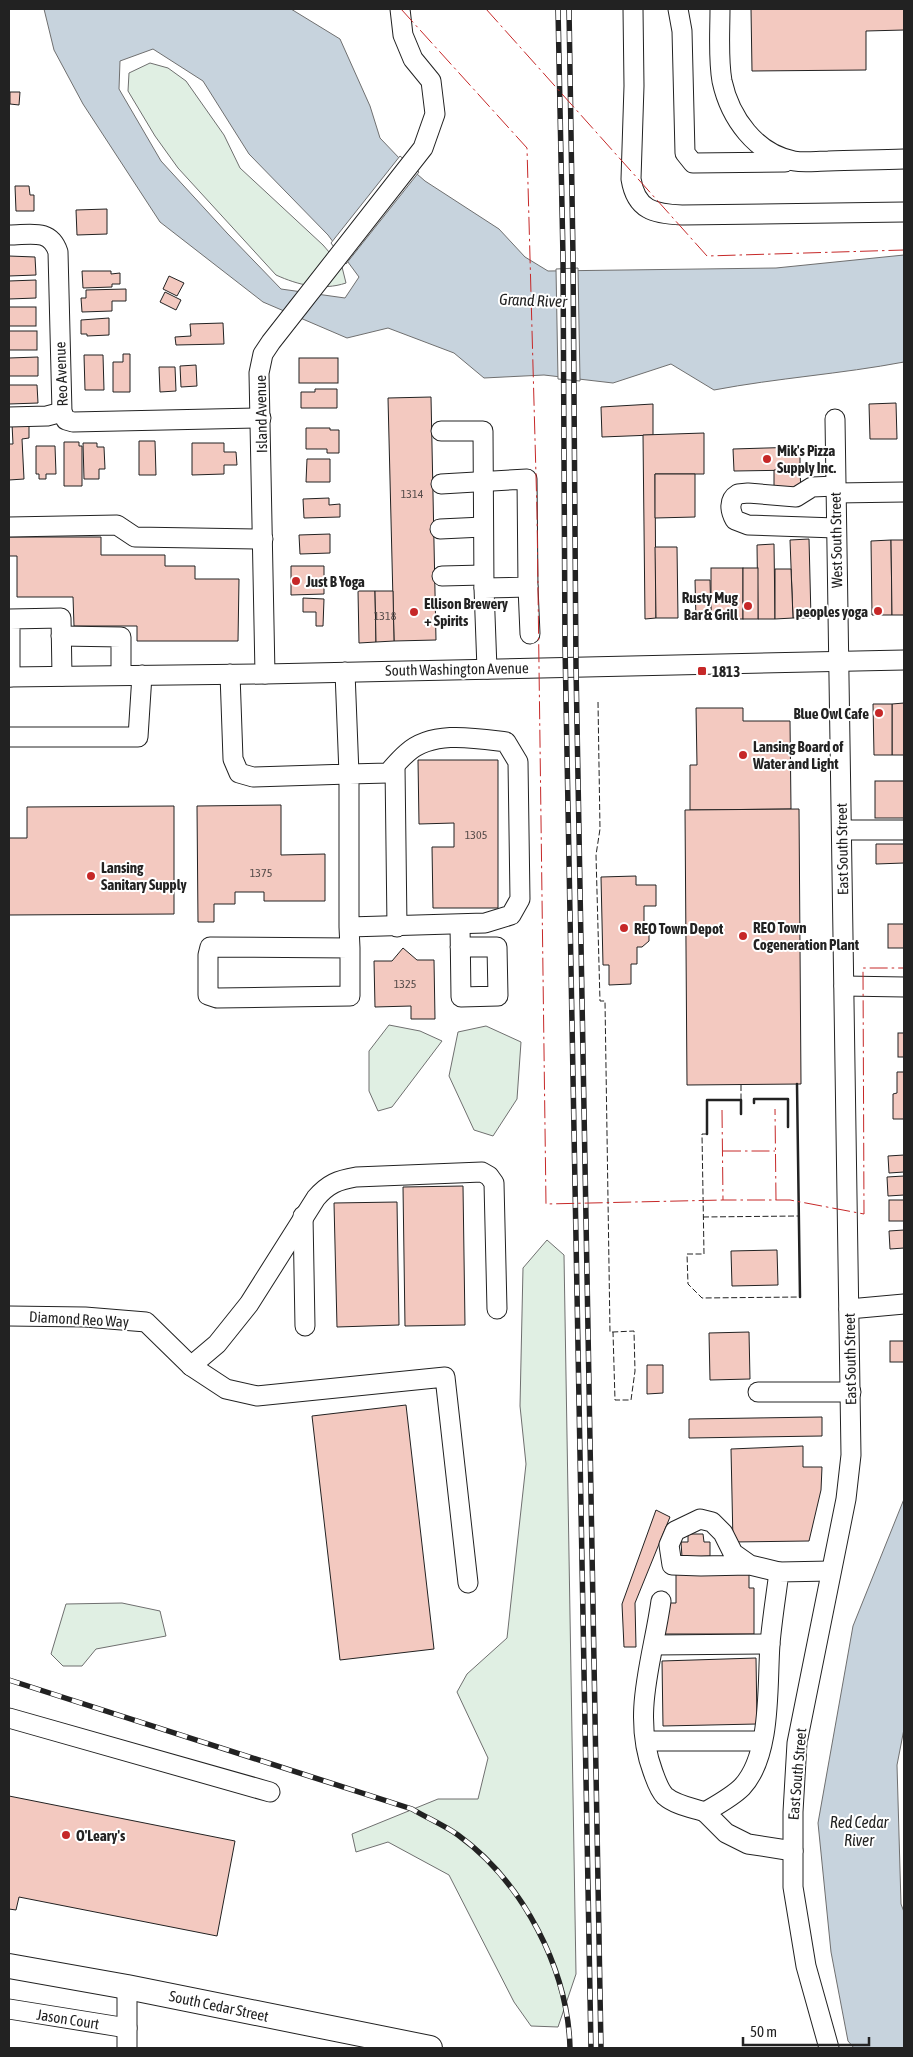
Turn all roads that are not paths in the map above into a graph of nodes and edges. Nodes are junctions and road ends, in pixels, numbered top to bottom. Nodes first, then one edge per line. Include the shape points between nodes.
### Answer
1 (400, 9) edge
2 (633, 9) edge
3 (678, 9) edge
4 (720, 9) edge
5 (904, 159) edge
6 (796, 162) junction
7 (904, 212) edge
8 (9, 235) edge
9 (62, 412) junction
10 (9, 417) edge
11 (261, 418) junction
12 (835, 419) dead end
13 (441, 431) dead end
14 (483, 481) junction
15 (441, 484) dead end
16 (836, 490) junction
17 (904, 492) edge
18 (9, 526) edge
19 (483, 527) junction
20 (836, 528) junction
21 (440, 529) dead end
22 (263, 539) junction
23 (442, 576) dead end
24 (484, 581) junction
25 (528, 588) junction
26 (530, 634) dead end
27 (61, 636) junction
28 (904, 660) edge
29 (838, 661) junction
30 (487, 669) junction
31 (345, 672) junction
32 (230, 674) junction
33 (265, 674) junction
34 (121, 675) junction
35 (142, 675) junction
36 (62, 676) junction
37 (10, 677) edge
38 (9, 737) edge
39 (395, 766) junction
40 (349, 774) junction
41 (842, 830) junction
42 (904, 830) edge
43 (460, 925) junction
44 (350, 927) junction
45 (397, 927) junction
46 (460, 947) dead end
47 (350, 948) junction
48 (844, 986) junction
49 (904, 987) edge
50 (304, 1216) junction
51 (904, 1304) edge
52 (849, 1308) junction
53 (497, 1309) dead end
54 (9, 1316) edge
55 (305, 1326) dead end
56 (191, 1366) junction
57 (758, 1392) dead end
58 (851, 1392) junction
59 (750, 1565) dead end
60 (831, 1571) junction
61 (779, 1572) junction
62 (468, 1583) dead end
63 (661, 1601) dead end
64 (770, 1644) junction
65 (654, 1645) junction
66 (9, 1718) edge
67 (646, 1741) junction
68 (762, 1741) junction
69 (270, 1792) dead end
70 (704, 1812) junction
71 (793, 1851) junction
72 (9, 1966) edge
73 (126, 1987) junction
74 (9, 2009) edge
75 (127, 2028) junction
76 (127, 2048) edge
77 (430, 2048) edge
78 (829, 2048) edge

1 - 11 street, Island Avenue via 403,35 413,59 432,81 435,114 423,148 263,354 259,373
2 - 7 street via 632,179 635,194 650,211 682,215
3 - 6 street via 682,31 685,153 693,162
4 - 6 street via 722,80 733,110 758,145 774,155
5 - 6 street
8 - 9 street, Reo Avenue via 49,237 55,242 58,252
9 - 10 street via 47,416
9 - 11 street, Reo Avenue via 66,420 73,422
11 - 22 street, Island Avenue
12 - 16 street, West South Street
13 - 14 street via 483,431
14 - 15 street
14 - 19 street
14 - 25 street via 527,478
16 - 17 street
16 - 20 street, West South Street
16 - 20 street via 812,487 796,497 742,493 734,496 731,506 735,520 748,525
18 - 22 street via 117,525 135,537
19 - 21 street
19 - 24 street
20 - 29 street, West South Street
22 - 33 street, Island Avenue
23 - 24 street
24 - 25 street
24 - 30 street
25 - 26 street
27 - 34 street via 121,637
27 - 36 street
27 - 37 street via 61,618 10,619
28 - 29 street, South Washington Avenue
29 - 30 street, South Washington Avenue
29 - 41 street, East South Street
30 - 31 street, South Washington Avenue
31 - 33 street, South Washington Avenue
31 - 40 street
32 - 33 street, South Washington Avenue
32 - 35 street, South Washington Avenue
32 - 40 street via 233,759 239,773 253,777
34 - 35 street, South Washington Avenue
34 - 36 street, South Washington Avenue
35 - 38 street via 138,736
36 - 37 street, South Washington Avenue
39 - 40 street via 388,773
39 - 43 street via 408,752 429,740 474,738 506,742 518,762 520,900 511,915 485,923
39 - 45 street
40 - 44 street
41 - 42 street
41 - 48 street, East South Street
43 - 45 street
43 - 46 street
44 - 45 street
44 - 47 street
47 - 47 street via 210,948 208,995 217,998 350,996
48 - 49 street
48 - 52 street, East South Street
50 - 53 street via 324,1188 336,1181 356,1177 482,1172 494,1183
50 - 55 street
50 - 56 street via 239,1317
51 - 52 street
52 - 58 street, East South Street
54 - 56 street, Diamond Reo Way via 146,1322
56 - 62 street, Diamond Reo Way via 226,1390 257,1396 445,1377
57 - 58 street
58 - 60 street, East South Street via 851,1455 846,1499
59 - 61 street
60 - 61 street
60 - 71 street, East South Street via 797,1744
61 - 64 street
63 - 65 street
64 - 65 street
64 - 68 street
65 - 67 street via 646,1677 643,1725
66 - 69 street
67 - 68 street
67 - 70 street via 649,1762 665,1796
68 - 70 street via 759,1758 743,1786
70 - 71 street via 726,1833 748,1844
71 - 78 street, East South Street via 793,1887 806,1966
72 - 73 main road, South Cedar Street
73 - 75 street
73 - 77 main road, South Cedar Street
74 - 75 street, Jason Court
75 - 76 street

